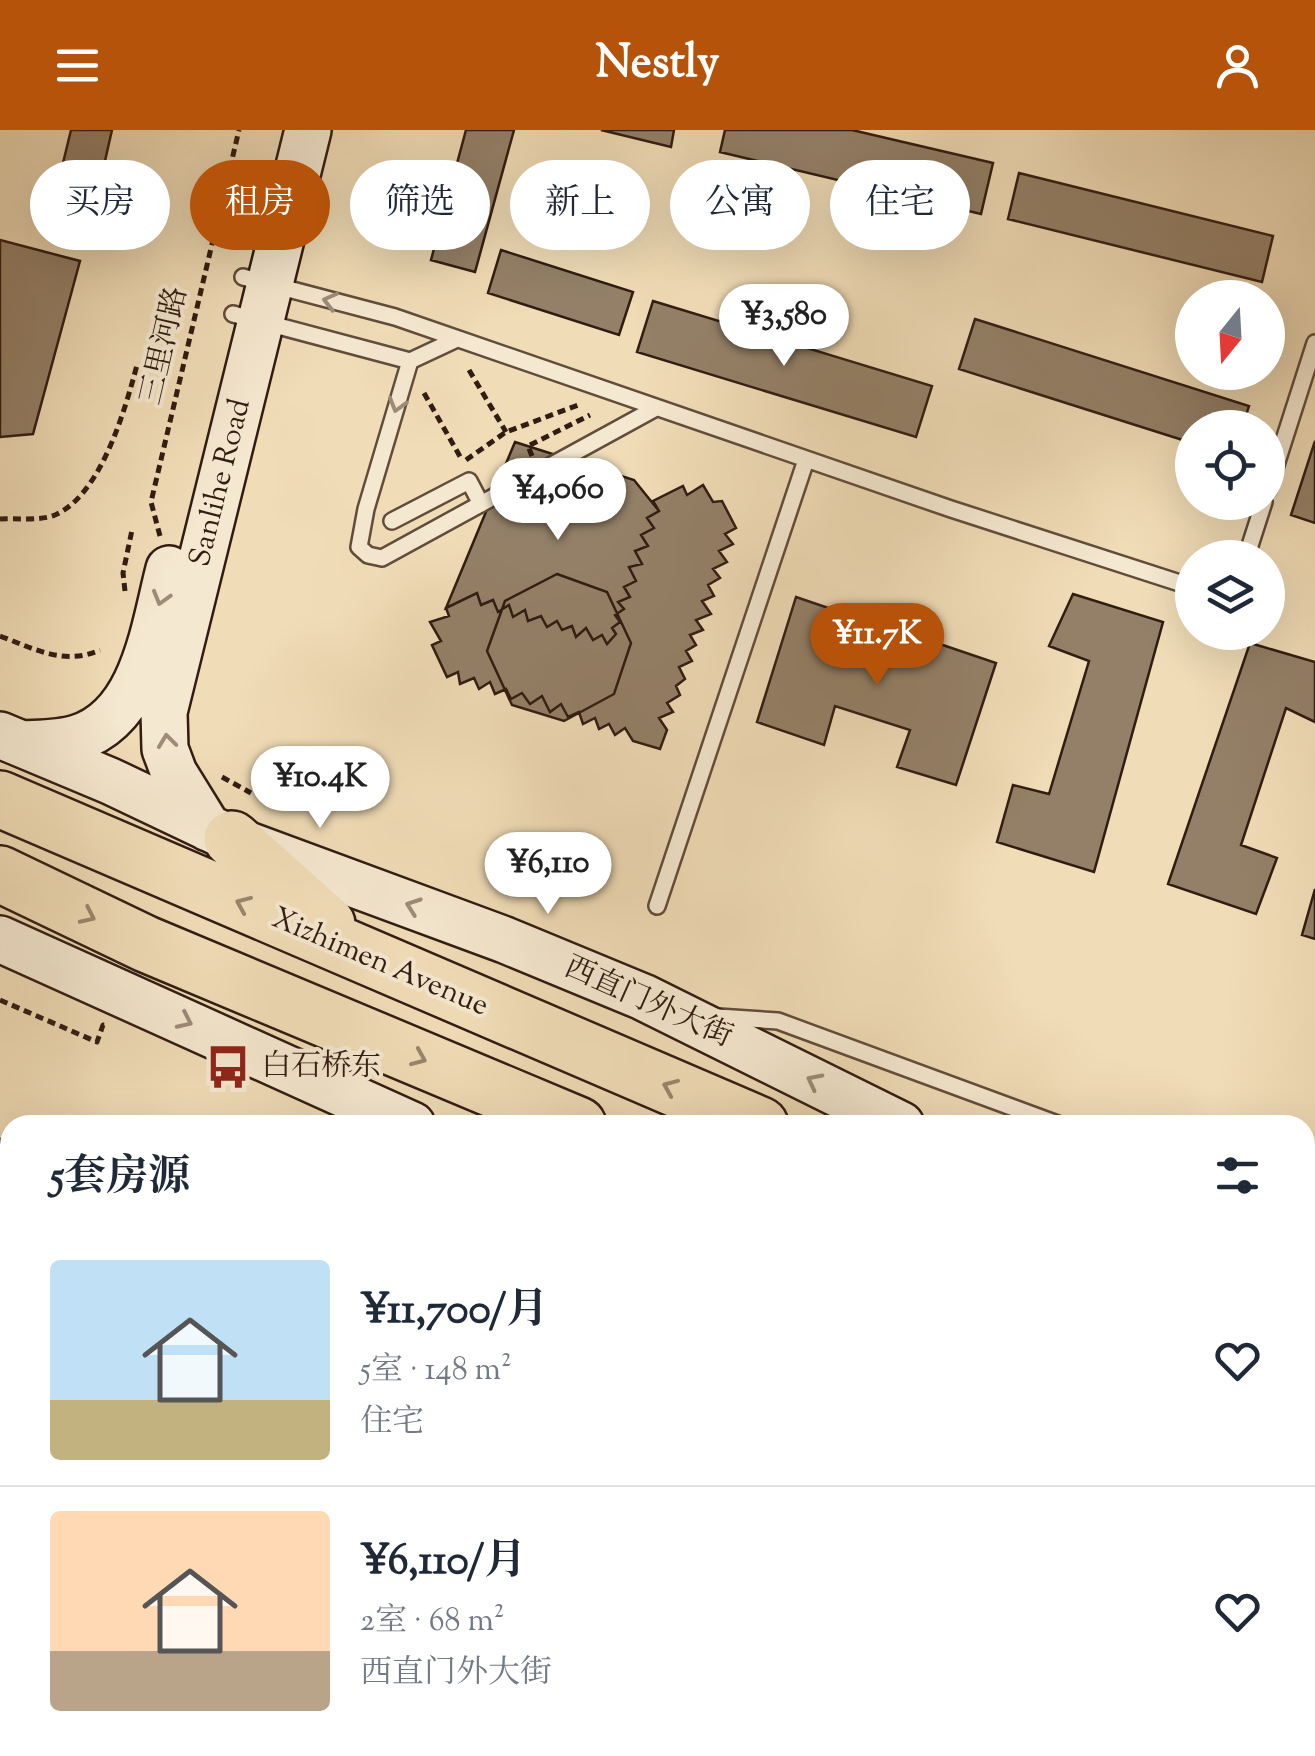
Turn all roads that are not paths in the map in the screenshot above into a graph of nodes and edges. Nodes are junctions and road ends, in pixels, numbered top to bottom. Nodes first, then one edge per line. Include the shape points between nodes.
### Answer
1 (277, 130) edge
2 (308, 130) edge
3 (252, 299) junction
4 (456, 338) junction
5 (1315, 343) edge
6 (410, 361) junction
7 (656, 408) junction
8 (1285, 437) edge
9 (806, 460) junction
10 (481, 504) junction
11 (392, 521) dead end
12 (1175, 581) edge
13 (11, 739) edge
14 (0, 799) edge
15 (220, 833) junction
16 (0, 874) edge
17 (657, 906) dead end
18 (0, 939) edge
19 (363, 956) junction
20 (680, 1014) junction
21 (390, 1115) edge
22 (554, 1115) edge
23 (737, 1115) edge
24 (881, 1115) edge
25 (1033, 1115) edge

1 - 3 street, Sanlihe Road
2 - 3 street, Sanlihe Road
4 -> 3 lane via 395,317
3 - 6 lane
3 -> 13 street, Sanlihe Road via 129,698 105,724 78,738
15 -> 3 street, Sanlihe Road via 174,772 165,749 164,712
4 - 6 lane
4 - 7 lane
5 - 8 lane
6 -> 10 lane via 359,547 382,558
7 - 9 lane
7 - 10 lane
9 - 12 lane
9 - 17 lane
10 - 11 lane via 469,481
13 - 15 street, 西直门外大街
19 -> 14 highway, Xizhimen Avenue
15 - 19 highway
20 -> 15 street, 西直门外大街
16 -> 22 highway via 146,944
18 -> 21 street
23 -> 19 highway, Xizhimen Avenue
24 -> 20 street, 西直门外大街
20 - 25 lane via 778,1020

